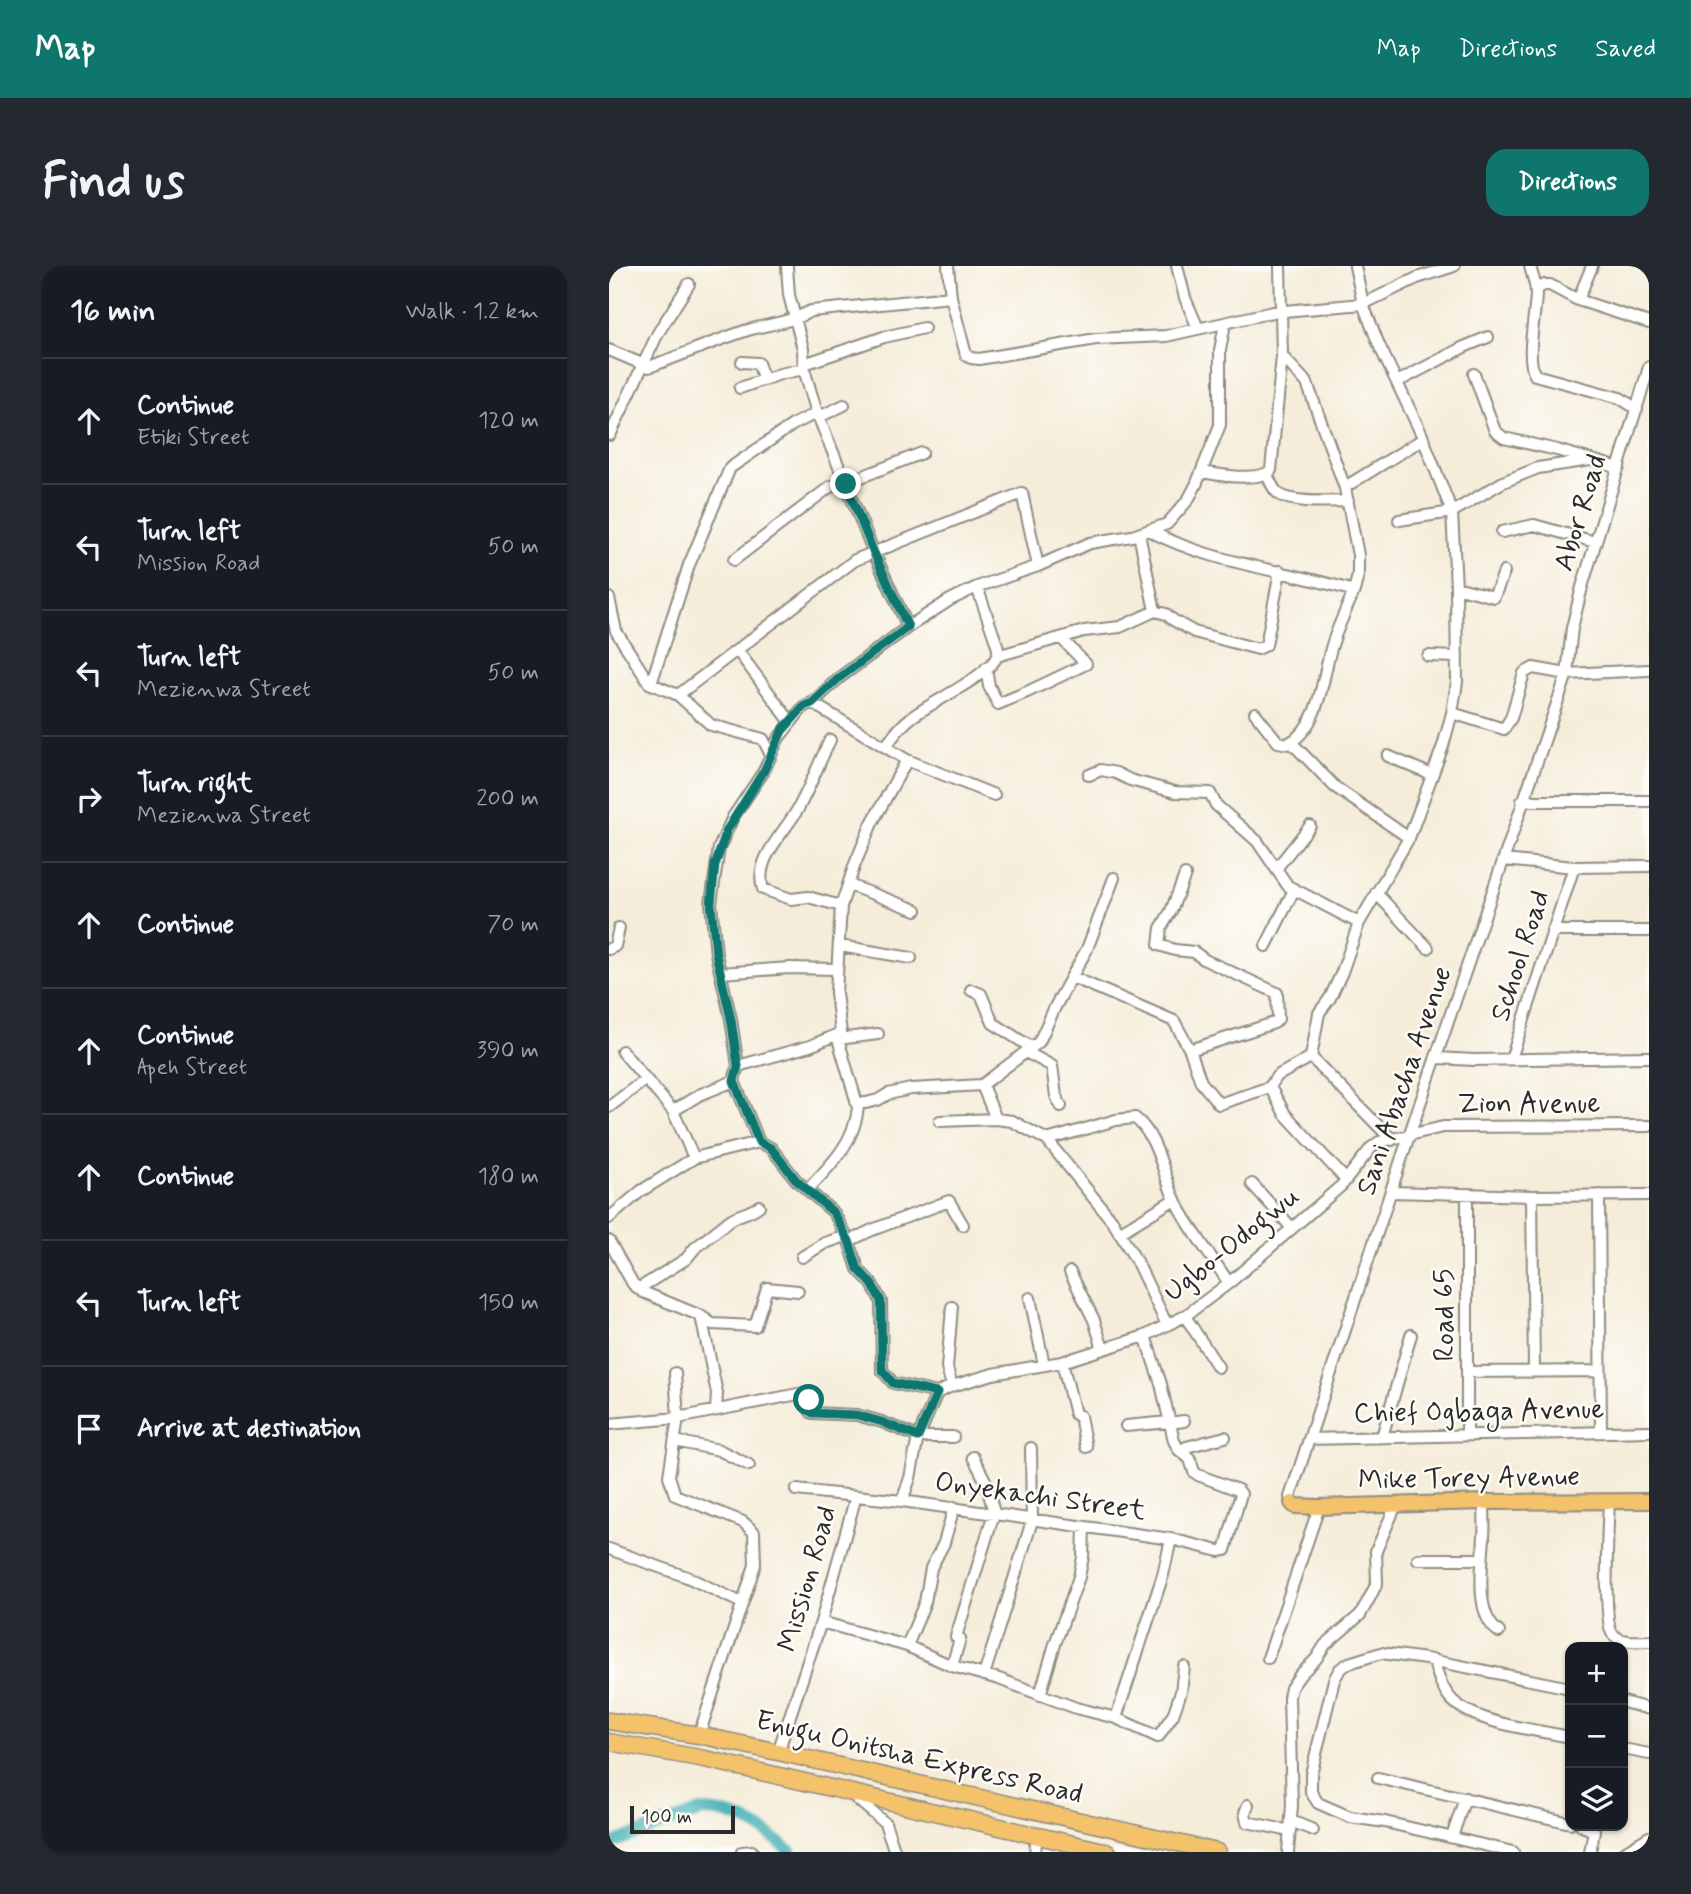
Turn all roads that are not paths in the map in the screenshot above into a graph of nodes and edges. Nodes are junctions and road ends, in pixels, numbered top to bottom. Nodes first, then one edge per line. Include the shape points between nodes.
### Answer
1 (787, 266) edge
2 (948, 266) edge
3 (1177, 266) edge
4 (1280, 266) edge
5 (1355, 266) edge
6 (1454, 266) edge
7 (1530, 266) edge
8 (1592, 266) edge
9 (689, 284) dead end
10 (1537, 289) junction
11 (951, 297) junction
12 (1578, 300) junction
13 (1363, 304) junction
14 (1283, 311) junction
15 (794, 320) junction
16 (1649, 323) edge
17 (1225, 324) junction
18 (924, 328) dead end
19 (1198, 328) junction
20 (1489, 337) dead end
21 (609, 350) edge
22 (1282, 356) junction
23 (742, 362) dead end
24 (643, 366) junction
25 (804, 367) junction
26 (1649, 367) edge
27 (1474, 374) dead end
28 (765, 380) junction
29 (1398, 382) junction
30 (1647, 382) edge
31 (740, 388) dead end
32 (844, 405) dead end
33 (1637, 409) junction
34 (818, 415) junction
35 (609, 434) edge
36 (1423, 439) junction
37 (922, 453) dead end
38 (1590, 460) junction
39 (1619, 468) junction
40 (1202, 472) junction
41 (1266, 474) junction
42 (846, 484) junction
43 (1345, 487) junction
44 (1348, 501) junction
45 (1452, 512) junction
46 (1399, 520) dead end
47 (1167, 524) junction
48 (1501, 532) dead end
49 (1145, 533) junction
50 (1595, 542) junction
51 (1174, 544) junction
52 (874, 553) junction
53 (734, 560) dead end
54 (1038, 566) junction
55 (1280, 571) junction
56 (1504, 572) dead end
57 (977, 587) junction
58 (1457, 587) junction
59 (1354, 591) junction
60 (609, 598) edge
61 (1155, 611) junction
62 (611, 622) edge
63 (908, 627) junction
64 (1061, 638) junction
65 (737, 650) junction
66 (997, 656) junction
67 (1428, 656) dead end
68 (1457, 657) junction
69 (986, 668) junction
70 (1649, 670) edge
71 (1567, 674) junction
72 (652, 684) junction
73 (678, 695) junction
74 (812, 703) junction
75 (1255, 713) dead end
76 (1452, 713) junction
77 (790, 721) junction
78 (830, 740) dead end
79 (1291, 743) junction
80 (885, 746) junction
81 (770, 754) junction
82 (1388, 756) dead end
83 (907, 760) junction
84 (1089, 775) dead end
85 (1432, 775) junction
86 (994, 795) dead end
87 (1522, 801) junction
88 (1649, 801) edge
89 (1310, 826) dead end
90 (1409, 838) junction
91 (1503, 860) junction
92 (1649, 866) edge
93 (1574, 867) junction
94 (1276, 869) junction
95 (1185, 875) dead end
96 (1114, 878) dead end
97 (849, 885) junction
98 (1294, 890) junction
99 (1376, 893) junction
100 (841, 906) junction
101 (916, 910) dead end
102 (1359, 923) junction
103 (619, 928) dead end
104 (1552, 931) junction
105 (1649, 931) edge
106 (840, 946) junction
107 (1266, 946) dead end
108 (1428, 948) dead end
109 (609, 949) edge
110 (911, 958) dead end
111 (836, 969) junction
112 (721, 973) junction
113 (1072, 977) junction
114 (971, 990) dead end
115 (878, 1034) dead end
116 (840, 1036) junction
117 (1029, 1050) junction
118 (1190, 1050) junction
119 (622, 1051) dead end
120 (1311, 1057) junction
121 (1649, 1057) edge
122 (1437, 1058) junction
123 (1511, 1059) junction
124 (738, 1066) junction
125 (646, 1079) junction
126 (734, 1081) junction
127 (982, 1084) junction
128 (1270, 1087) junction
129 (856, 1103) junction
130 (1061, 1106) dead end
131 (609, 1107) edge
132 (673, 1111) junction
133 (996, 1119) junction
134 (940, 1121) dead end
135 (1649, 1126) edge
136 (1410, 1133) junction
137 (1047, 1140) junction
138 (1392, 1140) junction
139 (759, 1142) junction
140 (694, 1158) junction
141 (1346, 1180) junction
142 (1252, 1184) dead end
143 (808, 1189) junction
144 (1392, 1192) junction
145 (1467, 1195) junction
146 (1599, 1195) junction
147 (1649, 1195) edge
148 (1532, 1196) junction
149 (1175, 1199) junction
150 (759, 1206) dead end
151 (609, 1218) edge
152 (963, 1225) dead end
153 (1292, 1228) junction
154 (1119, 1233) junction
155 (848, 1238) junction
156 (609, 1241) edge
157 (802, 1257) dead end
158 (1070, 1272) dead end
159 (1229, 1283) junction
160 (638, 1289) junction
161 (798, 1291) dead end
162 (1030, 1298) dead end
163 (952, 1307) dead end
164 (701, 1316) junction
165 (1185, 1316) junction
166 (1167, 1325) junction
167 (1411, 1335) dead end
168 (1145, 1336) junction
169 (1103, 1349) junction
170 (1062, 1362) junction
171 (1044, 1365) junction
172 (1217, 1367) dead end
173 (1534, 1371) junction
174 (1600, 1371) junction
175 (1468, 1372) junction
176 (675, 1373) dead end
177 (952, 1386) junction
178 (939, 1392) junction
179 (716, 1410) junction
180 (678, 1418) junction
181 (1184, 1421) dead end
182 (1169, 1422) junction
183 (609, 1424) edge
184 (1126, 1426) dead end
185 (1649, 1431) edge
186 (1601, 1432) junction
187 (1467, 1435) junction
188 (918, 1437) junction
189 (953, 1437) dead end
190 (1225, 1437) dead end
191 (1382, 1437) junction
192 (1309, 1439) junction
193 (675, 1441) junction
194 (1086, 1447) dead end
195 (1031, 1448) dead end
196 (1183, 1453) junction
197 (973, 1457) dead end
198 (749, 1465) dead end
199 (796, 1490) dead end
200 (856, 1496) junction
201 (1609, 1500) junction
202 (902, 1501) junction
203 (1649, 1501) edge
204 (1484, 1502) junction
205 (1292, 1503) joint
206 (1396, 1505) junction
207 (954, 1507) junction
208 (1318, 1507) junction
209 (994, 1515) junction
210 (1032, 1521) junction
211 (1084, 1528) junction
212 (1171, 1539) junction
213 (609, 1549) edge
214 (1418, 1559) dead end
215 (1482, 1559) junction
216 (742, 1603) junction
217 (821, 1622) junction
218 (1499, 1632) dead end
219 (1649, 1641) edge
220 (907, 1646) junction
221 (1268, 1658) dead end
222 (1434, 1660) junction
223 (952, 1667) junction
224 (1184, 1667) dead end
225 (984, 1675) junction
226 (1565, 1687) edge
227 (1040, 1695) junction
228 (1628, 1703) edge
229 (1649, 1709) edge
230 (1116, 1718) junction
231 (609, 1720) edge
232 (699, 1735) junction
233 (1565, 1736) edge
234 (609, 1742) edge
235 (1628, 1750) edge
236 (778, 1752) junction
237 (1649, 1754) edge
238 (1378, 1778) dead end
239 (849, 1793) junction
240 (1465, 1798) junction
241 (1248, 1805) dead end
242 (1565, 1822) edge
243 (1291, 1826) junction
244 (1313, 1830) dead end
245 (1594, 1831) edge
246 (1452, 1837) junction
247 (1649, 1837) edge
248 (1036, 1844) edge
249 (895, 1852) edge
250 (1108, 1852) edge
251 (1217, 1852) edge
252 (1287, 1852) edge
253 (1513, 1852) edge
254 (1590, 1852) edge
255 (1624, 1852) edge

1 - 15 street
2 - 11 street
3 - 19 street
4 - 14 street
5 - 13 street
6 - 13 street
7 - 10 street
8 - 12 street
9 - 24 street via 658,332
10 - 12 street via 1550,285
10 - 33 street via 1535,375 1620,398
11 - 15 street via 818,309
11 - 19 street via 971,359 1096,339 1166,336
12 - 16 street
13 - 14 street
13 - 29 street
14 - 17 street
14 - 22 street
15 - 24 street via 749,330
15 - 25 street
17 - 19 street
17 - 40 street via 1220,350 1220,425
18 - 25 street via 884,337
20 - 29 street
21 - 24 street
22 - 41 street via 1275,450
22 - 43 street via 1307,383
23 - 28 street via 758,363
24 - 35 street
25 - 28 street
25 - 34 street
26 - 30 street, Abor Road
27 - 38 street via 1495,431 1504,438
28 - 31 street
29 - 36 street
30 - 33 street, Abor Road
32 - 34 street
33 - 39 street, Abor Road
34 - 42 street
34 - 72 street via 794,424 730,468 689,565
36 - 43 street
36 - 45 street
37 - 42 street
38 - 39 street
38 - 45 street via 1538,468
39 - 50 street, Abor Road
40 - 41 street
40 - 47 street via 1188,500
41 - 44 street via 1282,496
42 - 52 street
42 - 53 street via 831,486
43 - 44 street
44 - 59 street via 1358,555
45 - 46 street
45 - 58 street
47 - 49 street
47 - 51 street
48 - 50 street via 1534,524
49 - 51 street
49 - 54 street via 1090,543
49 - 61 street
50 - 71 street, Abor Road via 1571,628
51 - 55 street
52 - 54 street via 1022,493
52 - 63 street
52 - 65 street via 848,564
54 - 57 street
55 - 59 street
55 - 61 street via 1266,645 1258,649 1194,632
56 - 58 street via 1494,597
57 - 63 street
57 - 66 street
58 - 68 street
59 - 79 street via 1333,643 1316,707
60 - 62 street
61 - 64 street via 1120,627
62 - 72 street
63 - 74 street
64 - 66 street
64 - 69 street via 1086,664 998,704
65 - 73 street
65 - 77 street
66 - 69 street
67 - 68 street
68 - 76 street
69 - 80 street via 913,716
70 - 71 street
71 - 76 street via 1533,668 1524,673 1504,729
71 - 87 street, Sani Abacha Avenue
72 - 73 street
73 - 81 street via 711,725 763,739
74 - 77 street
74 - 80 street
75 - 79 street via 1278,742
76 - 85 street
77 - 81 street
78 - 100 street via 801,804 771,849 761,883 763,889 782,897 808,897
79 - 90 street via 1335,786
80 - 83 street
81 - 112 street via 733,817 715,865 711,903
82 - 85 street
83 - 86 street
83 - 97 street via 872,823
84 - 94 street via 1115,773 1175,792 1210,793 1216,805 1258,841
85 - 90 street
87 - 88 street
87 - 91 street, Sani Abacha Avenue
89 - 94 street
90 - 99 street
91 - 93 street
91 - 122 street, Sani Abacha Avenue
92 - 93 street
93 - 104 street, School Road
94 - 98 street
95 - 118 street via 1161,928 1159,945 1194,952 1277,993 1278,1019
96 - 113 street
97 - 100 street
97 - 101 street
98 - 102 street
98 - 107 street
99 - 102 street
99 - 108 street
100 - 106 street
102 - 120 street via 1342,972 1319,1013
103 - 109 street via 615,946
104 - 105 street
104 - 123 street, School Road
106 - 110 street
106 - 111 street
111 - 112 street
111 - 116 street
112 - 124 street
113 - 117 street via 1044,1035
113 - 118 street via 1174,1021
114 - 117 street via 981,994 993,1023
115 - 116 street
116 - 124 street
116 - 129 street
117 - 127 street
117 - 130 street via 1052,1066
118 - 128 street via 1201,1082 1219,1104
119 - 125 street
120 - 128 street via 1277,1076
120 - 138 street
121 - 123 street
122 - 123 street
122 - 136 street, Sani Abacha Avenue
124 - 126 street
125 - 131 street
125 - 132 street
126 - 132 street
126 - 139 street
127 - 129 street via 911,1089
127 - 133 street
128 - 141 street via 1285,1114
129 - 143 street via 848,1143
132 - 140 street
133 - 134 street
133 - 137 street via 1012,1121
135 - 136 street, Zion Avenue via 1466,1126
136 - 138 street, Ugbo-Odogwu
136 - 144 street, Sani Abacha Avenue
137 - 149 street via 1135,1118 1153,1145
137 - 154 street
138 - 141 street, Ugbo-Odogwu via 1375,1144
139 - 140 street
139 - 143 street via 771,1148
140 - 151 street via 641,1191
141 - 153 street, Ugbo-Odogwu
142 - 153 street
143 - 155 street via 834,1213
144 - 145 street
144 - 192 street, Sani Abacha Avenue
145 - 148 street
145 - 175 street, Road 65
146 - 147 street
146 - 148 street
146 - 174 street
148 - 173 street
149 - 154 street
149 - 159 street
150 - 160 street via 730,1220 686,1259
152 - 155 street via 949,1201
153 - 159 street, Ugbo-Odogwu
154 - 166 street
155 - 157 street via 825,1243
155 - 178 street via 858,1269 881,1301 882,1370 886,1377 893,1383
156 - 160 street
158 - 169 street
159 - 165 street, Ugbo-Odogwu
160 - 164 street
161 - 164 street via 767,1288 755,1326 712,1324
162 - 171 street
163 - 177 street via 947,1368
164 - 179 street via 717,1393
165 - 166 street, Ugbo-Odogwu
165 - 172 street
166 - 168 street, Ugbo-Odogwu
167 - 191 street
168 - 169 street, Ugbo-Odogwu
168 - 182 street
169 - 170 street, Ugbo-Odogwu
170 - 171 street, Ugbo-Odogwu
170 - 194 street
171 - 177 street, Ugbo-Odogwu
173 - 174 street
173 - 175 street
174 - 186 street
175 - 187 street, Road 65
176 - 180 street
177 - 178 street, Ugbo-Odogwu
178 - 188 street
179 - 180 street
179 - 188 street via 808,1392 812,1413 857,1415
180 - 183 street
180 - 193 street
181 - 182 street
182 - 184 street
182 - 196 street
185 - 186 street, Chief Ogbaga Avenue
186 - 187 street, Chief Ogbaga Avenue
187 - 191 street, Chief Ogbaga Avenue
188 - 189 street
188 - 202 street
190 - 196 street via 1186,1447
191 - 192 street, Chief Ogbaga Avenue
192 - 205 street, Sani Abacha Avenue
193 - 198 street via 719,1450
193 - 216 street via 669,1476 675,1495 743,1522 754,1532 755,1565
195 - 210 street
196 - 212 street, Onyekachi Street via 1194,1472 1238,1490 1241,1500 1225,1550
197 - 209 street via 991,1493
199 - 200 street
200 - 202 street, Mission Road
200 - 217 street, Mission Road
201 - 203 main road, Mike Torey Avenue
201 - 204 main road, Mike Torey Avenue
201 - 219 street via 1610,1627 1624,1640
202 - 207 street, Onyekachi Street
204 - 206 main road, Mike Torey Avenue
204 - 215 street
205 - 208 main road, Mike Torey Avenue
206 - 208 main road, Mike Torey Avenue
206 - 243 street via 1377,1551 1377,1583 1360,1615 1325,1645 1291,1688
207 - 209 street, Onyekachi Street
207 - 220 street
208 - 221 street
209 - 210 street, Onyekachi Street
209 - 223 street via 956,1637 960,1639
210 - 211 street, Onyekachi Street
210 - 225 street
211 - 212 street, Onyekachi Street
211 - 227 street via 1079,1577
212 - 230 street
213 - 216 street
214 - 215 street
215 - 218 street via 1487,1619
216 - 232 street
217 - 220 street
217 - 236 street, Mission Road
220 - 223 street
222 - 226 street
222 - 233 street via 1450,1699 1463,1708 1497,1721
222 - 246 street via 1374,1654 1341,1669 1311,1774 1311,1792 1318,1803 1350,1817
223 - 225 street
224 - 230 street via 1173,1715 1158,1737
225 - 227 street
227 - 230 street
228 - 229 street
231 - 232 highway, Enugu Onitsha Express Road
232 - 236 highway, Enugu Onitsha Express Road
234 - 239 highway, Enugu Onitsha Express Road
235 - 237 street
236 - 251 highway, Enugu Onitsha Express Road
238 - 240 street
239 - 248 highway, Enugu Onitsha Express Road
239 - 249 street via 885,1823
240 - 242 street
240 - 246 street
241 - 243 street via 1247,1822
243 - 244 street
243 - 252 street
245 - 254 street
246 - 253 street
247 - 255 street
248 - 250 highway, Enugu Onitsha Express Road

